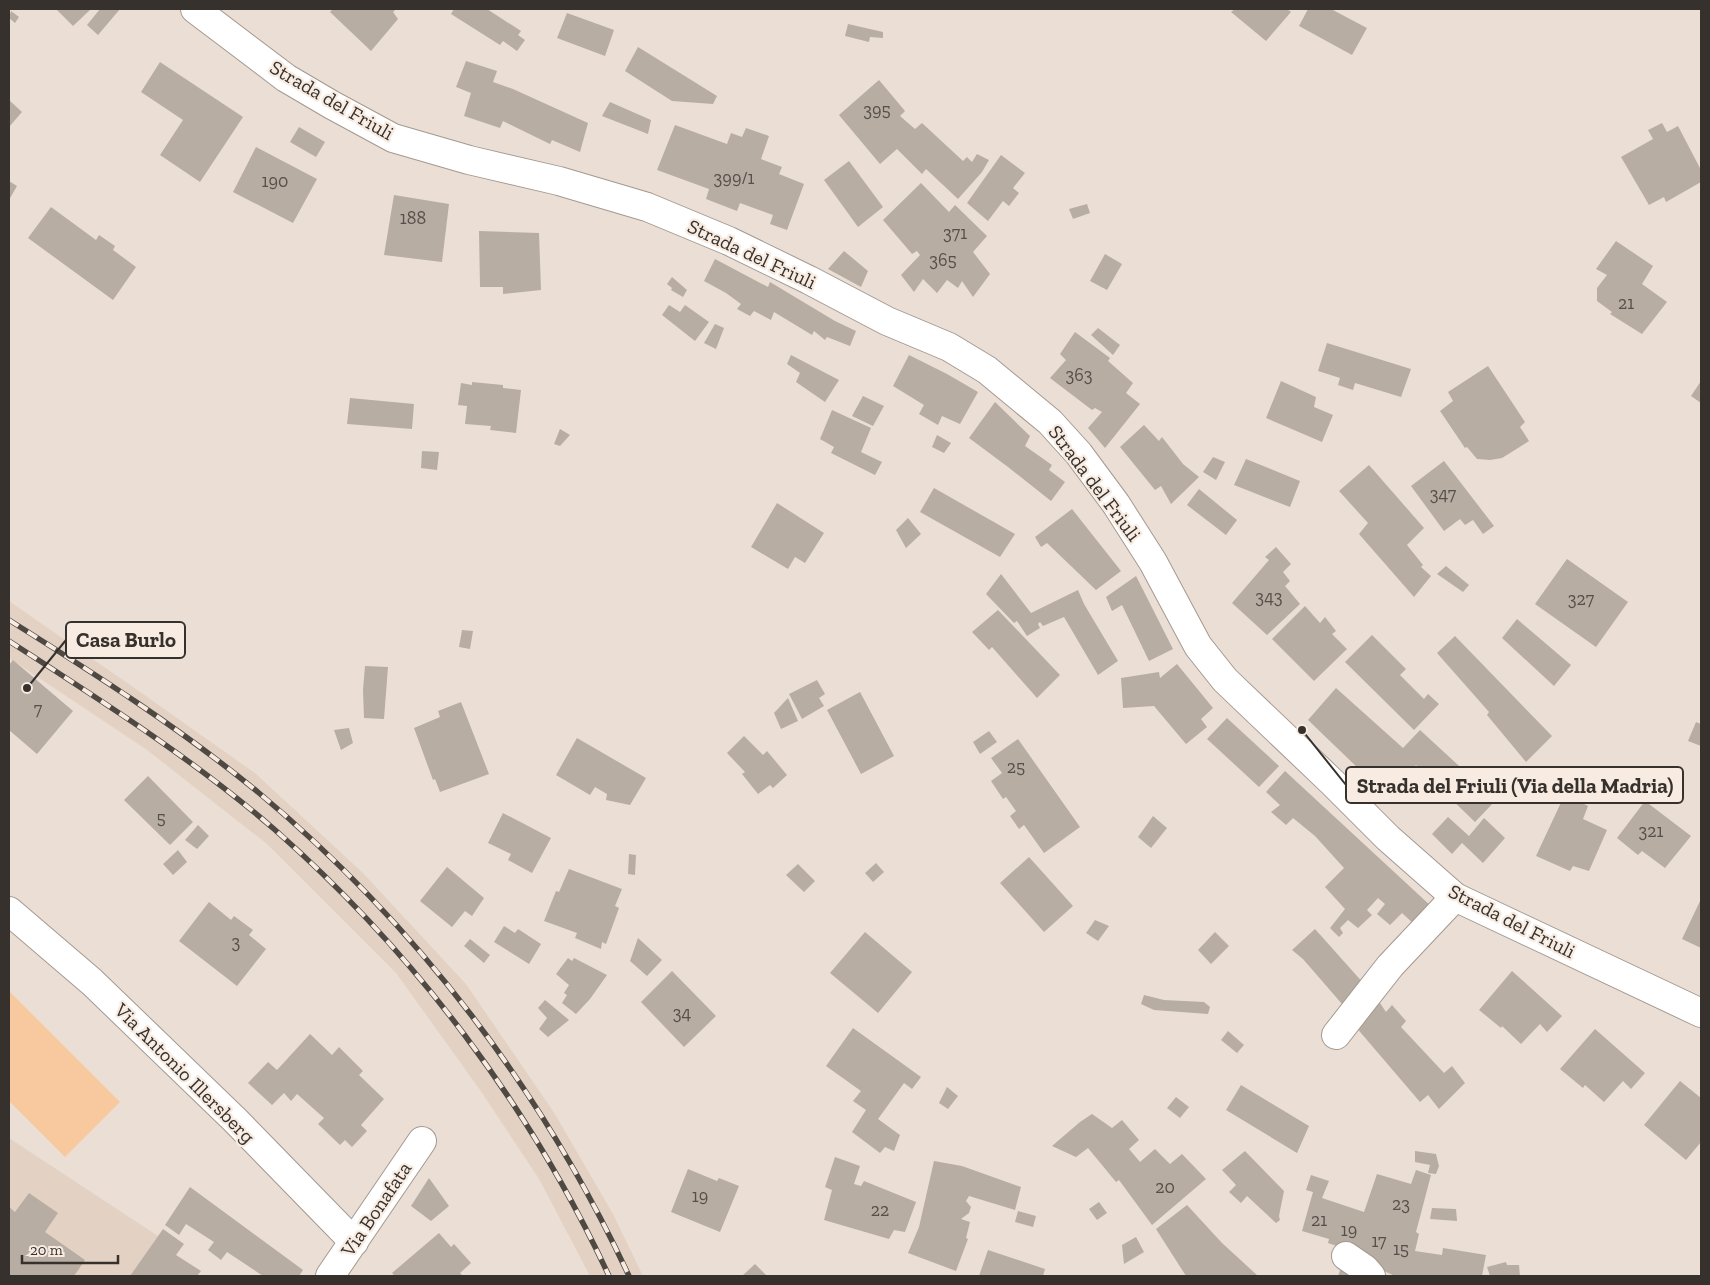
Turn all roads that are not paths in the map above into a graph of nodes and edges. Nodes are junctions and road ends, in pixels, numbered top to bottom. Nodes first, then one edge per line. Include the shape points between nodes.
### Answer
1 (195, 9) edge
2 (1455, 897) junction
3 (9, 911) edge
4 (1701, 1013) edge
5 (1336, 1035) dead end
6 (422, 1141) dead end
7 (354, 1242) junction
8 (1346, 1256) dead end
9 (330, 1276) edge
10 (1371, 1276) edge

1 - 2 main road, Strada del Friuli via 286,78 393,138 469,160 560,180 647,207 729,241 887,321 949,347 987,370 1050,422 1078,454 1121,512 1153,562 1198,646 1225,680 1388,838
2 - 4 main road, Strada del Friuli
2 - 5 main road via 1390,966
3 - 7 main road, Via Antonio Illersberg via 100,989
6 - 7 main road, Via Bonafata
7 - 9 main road, Via Bonafata
8 - 10 main road

